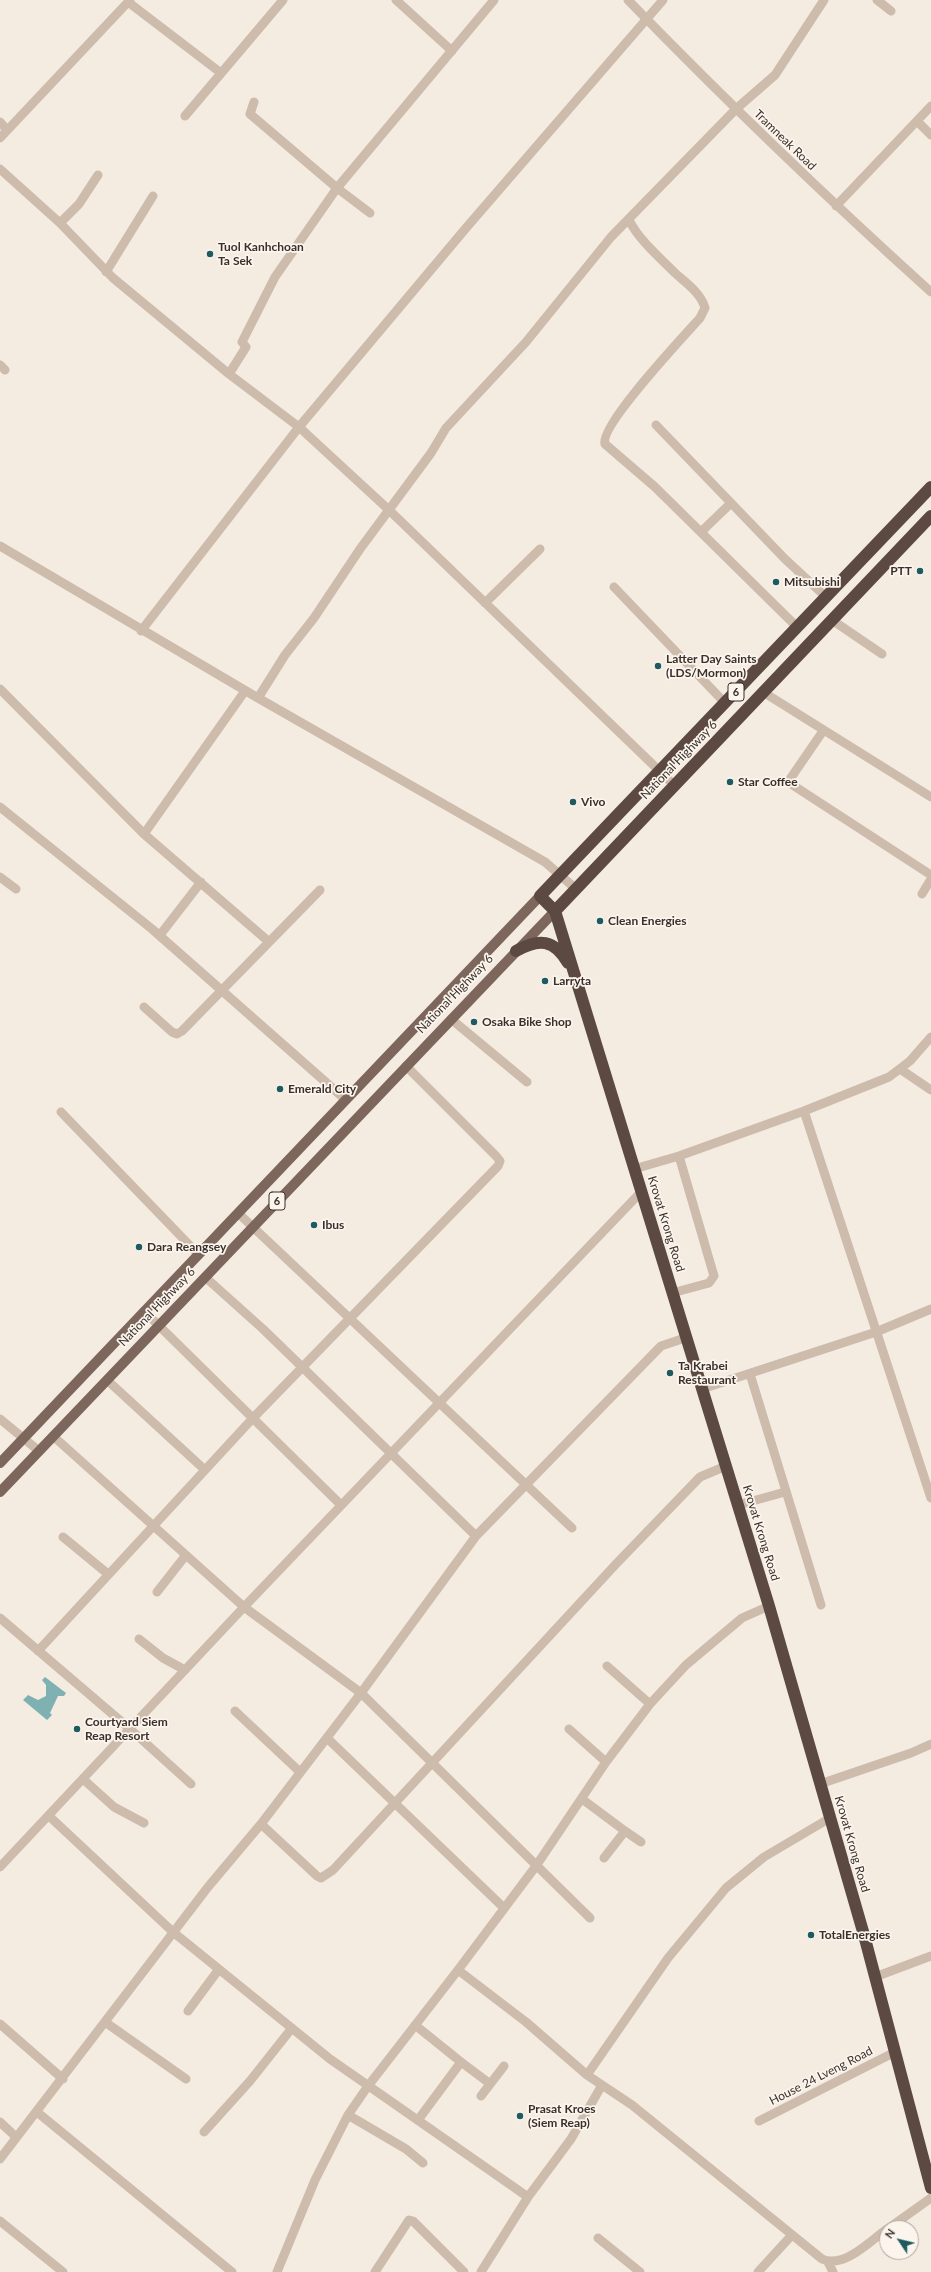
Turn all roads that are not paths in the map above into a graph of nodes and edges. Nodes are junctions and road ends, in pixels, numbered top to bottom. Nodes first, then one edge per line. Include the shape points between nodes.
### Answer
1 (116, 0) edge
2 (283, 0) edge
3 (396, 0) edge
4 (494, 0) edge
5 (628, 0) edge
6 (664, 0) edge
7 (824, 0) edge
8 (877, 0) edge
9 (127, 3) edge
10 (891, 11) dead end
11 (647, 20) junction
12 (452, 51) junction
13 (221, 73) junction
14 (254, 102) dead end
15 (931, 106) edge
16 (736, 109) junction
17 (185, 116) dead end
18 (917, 121) junction
19 (0, 122) edge
20 (7, 130) junction
21 (931, 135) edge
22 (0, 138) edge
23 (0, 169) edge
24 (98, 175) dead end
25 (337, 188) junction
26 (153, 196) dead end
27 (836, 206) junction
28 (370, 213) dead end
29 (629, 220) junction
30 (60, 223) junction
31 (106, 272) junction
32 (931, 292) edge
33 (229, 374) junction
34 (656, 425) dead end
35 (299, 427) junction
36 (931, 487) edge
37 (731, 503) junction
38 (389, 510) junction
39 (931, 516) edge
40 (701, 532) junction
41 (0, 546) edge
42 (540, 549) dead end
43 (614, 587) dead end
44 (826, 597) junction
45 (485, 603) junction
46 (832, 620) junction
47 (797, 627) junction
48 (142, 631) junction
49 (882, 654) dead end
50 (0, 689) edge
51 (245, 691) junction
52 (763, 692) junction
53 (258, 698) junction
54 (725, 703) junction
55 (822, 731) junction
56 (660, 771) junction
57 (674, 785) junction
58 (931, 798) edge
59 (0, 807) edge
60 (144, 834) junction
61 (560, 875) junction
62 (931, 875) edge
63 (0, 877) edge
64 (931, 879) edge
65 (201, 882) junction
66 (16, 889) dead end
67 (576, 889) junction
68 (320, 890) dead end
69 (922, 894) dead end
70 (540, 896) junction
71 (555, 911) junction
72 (160, 935) junction
73 (268, 941) junction
74 (516, 951) junction
75 (574, 972) junction
76 (221, 990) junction
77 (144, 1007) dead end
78 (451, 1019) junction
79 (931, 1037) edge
80 (406, 1066) junction
81 (900, 1069) junction
82 (527, 1082) dead end
83 (931, 1090) edge
84 (346, 1100) junction
85 (804, 1111) junction
86 (61, 1112) dead end
87 (679, 1156) junction
88 (634, 1169) junction
89 (641, 1192) junction
90 (238, 1213) junction
91 (253, 1227) junction
92 (198, 1255) junction
93 (205, 1277) junction
94 (672, 1293) junction
95 (931, 1309) edge
96 (144, 1311) junction
97 (349, 1318) junction
98 (159, 1326) junction
99 (876, 1332) junction
100 (686, 1338) junction
101 (302, 1368) junction
102 (750, 1374) junction
103 (107, 1380) junction
104 (702, 1389) junction
105 (441, 1403) junction
106 (253, 1418) junction
107 (0, 1419) edge
108 (54, 1436) junction
109 (23, 1439) junction
110 (39, 1452) junction
111 (390, 1454) junction
112 (0, 1463) edge
113 (726, 1466) junction
114 (205, 1470) junction
115 (527, 1485) junction
116 (0, 1492) edge
117 (785, 1492) junction
118 (931, 1498) edge
119 (341, 1505) junction
120 (738, 1505) junction
121 (154, 1526) junction
122 (572, 1528) dead end
123 (476, 1536) junction
124 (63, 1537) dead end
125 (186, 1555) junction
126 (108, 1574) junction
127 (156, 1592) dead end
128 (821, 1605) dead end
129 (244, 1606) junction
130 (769, 1606) junction
131 (0, 1618) edge
132 (139, 1639) dead end
133 (38, 1651) junction
134 (607, 1666) dead end
135 (185, 1670) junction
136 (361, 1693) junction
137 (650, 1704) junction
138 (235, 1711) dead end
139 (130, 1729) junction
140 (569, 1729) dead end
141 (327, 1738) junction
142 (931, 1744) edge
143 (432, 1762) junction
144 (606, 1762) junction
145 (300, 1772) junction
146 (83, 1779) junction
147 (191, 1784) dead end
148 (820, 1784) junction
149 (582, 1799) junction
150 (396, 1804) junction
151 (49, 1816) junction
152 (830, 1818) junction
153 (144, 1823) dead end
154 (261, 1824) junction
155 (625, 1831) junction
156 (641, 1842) dead end
157 (604, 1858) dead end
158 (536, 1866) junction
159 (0, 1868) edge
160 (504, 1908) junction
161 (590, 1918) dead end
162 (173, 1932) junction
163 (931, 1956) edge
164 (219, 1969) junction
165 (458, 1970) junction
166 (874, 1977) junction
167 (188, 2011) dead end
168 (105, 2022) junction
169 (0, 2024) edge
170 (414, 2025) junction
171 (292, 2028) junction
172 (895, 2052) junction
173 (461, 2062) junction
174 (504, 2066) dead end
175 (587, 2075) junction
176 (62, 2079) junction
177 (186, 2079) dead end
178 (489, 2083) junction
179 (602, 2085) junction
180 (368, 2086) junction
181 (481, 2096) dead end
182 (37, 2112) junction
183 (348, 2115) junction
184 (418, 2120) junction
185 (759, 2121) dead end
186 (0, 2122) edge
187 (204, 2132) dead end
188 (16, 2137) junction
189 (0, 2159) edge
190 (422, 2163) dead end
191 (931, 2187) edge
192 (528, 2197) junction
193 (931, 2198) edge
194 (900, 2220) edge
195 (0, 2221) edge
196 (791, 2236) junction
197 (879, 2236) edge
198 (598, 2238) dead end
199 (828, 2262) junction
200 (63, 2272) edge
201 (232, 2272) edge
202 (276, 2272) edge
203 (375, 2272) edge
204 (464, 2272) edge
205 (481, 2272) edge
206 (640, 2272) edge
207 (758, 2272) edge
208 (833, 2272) edge

1 - 9 street
2 - 13 street
3 - 12 street
4 - 12 street
5 - 11 street, Tramneak Road
6 - 11 street
7 - 16 street via 775,75
8 - 10 street
9 - 13 street
9 - 20 street
11 - 16 street, Tramneak Road
11 - 35 street via 466,228
12 - 25 street
13 - 17 street
14 - 25 street via 250,114
15 - 18 street
16 - 27 street, Tramneak Road
16 - 29 street
18 - 21 street
18 - 27 street
19 - 20 street
20 - 22 street
23 - 30 street
24 - 30 street via 79,204
25 - 28 street
25 - 33 street via 275,277 242,342 246,347
26 - 31 street
27 - 32 street, Tramneak Road
29 - 38 street via 611,237 526,342 446,428
29 - 40 street via 648,246 693,289 705,308 700,318 628,400 604,439 606,444
30 - 31 street
31 - 33 street
33 - 35 street
34 - 37 street
35 - 38 street
35 - 48 street
36 - 44 highway, National Highway 6 / 6
37 - 40 street
37 - 44 street
38 - 45 street
38 - 53 street via 314,618 285,655
39 - 46 highway, National Highway 6 / 6
40 - 47 street
41 - 48 street
42 - 45 street
43 - 54 street
44 - 47 highway, National Highway 6 / 6
45 - 56 street
46 - 49 street
46 - 52 highway, National Highway 6 / 6
47 - 54 highway, National Highway 6 / 6
48 - 51 street
50 - 60 street
51 - 53 street
51 - 60 street
52 - 55 street
52 - 57 highway, National Highway 6 / 6
53 - 61 street via 545,862
54 - 56 highway, National Highway 6 / 6
55 - 58 street
55 - 62 street via 788,782
56 - 57 street
56 - 61 highway, National Highway 6 / 6
57 - 67 highway, National Highway 6 / 6
59 - 72 street
60 - 65 street
61 - 67 street
61 - 70 highway, National Highway 6 / 6
63 - 66 street
64 - 69 street
65 - 72 street
65 - 73 street
67 - 71 highway, National Highway 6 / 6
68 - 73 street
70 - 71 highway, Krovat Krong Road
70 - 84 main road, National Highway 6 / 6
71 - 74 main road, National Highway 6 / 6
71 - 75 highway, Krovat Krong Road
72 - 76 street
73 - 76 street
74 - 75 highway via 531,943 544,942 562,953
74 - 78 main road, National Highway 6 / 6
75 - 88 highway, Krovat Krong Road
76 - 77 street via 177,1034
76 - 84 street
78 - 80 main road, National Highway 6 / 6
78 - 82 street
79 - 81 street
80 - 91 main road, National Highway 6 / 6
80 - 97 street via 500,1161
81 - 83 street
81 - 85 street
84 - 90 main road, National Highway 6 / 6
85 - 87 street
85 - 99 street
86 - 92 street
87 - 88 street
87 - 94 street via 714,1276 709,1283
88 - 89 highway, Krovat Krong Road
89 - 94 highway, Krovat Krong Road
89 - 105 street
90 - 91 street
90 - 92 main road, National Highway 6 / 6
91 - 93 main road, National Highway 6 / 6
91 - 97 street
92 - 96 main road, National Highway 6 / 6
93 - 98 main road, National Highway 6 / 6
93 - 101 street
94 - 100 highway, Krovat Krong Road
95 - 99 street
96 - 98 street
96 - 109 main road, National Highway 6 / 6
97 - 101 street
97 - 105 street
98 - 103 main road, National Highway 6 / 6
98 - 106 street
99 - 102 street
99 - 118 street
100 - 104 highway, Krovat Krong Road
100 - 115 street via 661,1346
101 - 106 street
101 - 111 street
102 - 104 street
102 - 117 street
103 - 108 main road, National Highway 6 / 6
103 - 114 street
104 - 113 highway, Krovat Krong Road
105 - 111 street
105 - 115 street
106 - 114 street
106 - 119 street
107 - 109 street
108 - 110 main road, National Highway 6 / 6
108 - 121 street
109 - 110 street
109 - 112 main road, National Highway 6 / 6
110 - 116 main road, National Highway 6 / 6
111 - 119 street
111 - 123 street
113 - 120 highway, Krovat Krong Road
113 - 143 street via 700,1477
114 - 121 street
115 - 122 street
115 - 123 street
117 - 120 street
117 - 128 street
119 - 129 street
120 - 130 highway, Krovat Krong Road
121 - 125 street
121 - 126 street
123 - 136 street
124 - 126 street
125 - 127 street
125 - 129 street
126 - 133 street
129 - 135 street
129 - 136 street
130 - 137 street via 736,1623 686,1665
130 - 148 highway, Krovat Krong Road
131 - 133 street
132 - 135 street via 163,1658
133 - 139 street
134 - 137 street
135 - 139 street
136 - 141 street
136 - 143 street
137 - 144 street
138 - 145 street
139 - 146 street
139 - 147 street
140 - 144 street
141 - 145 street
141 - 150 street
142 - 148 street via 912,1753
143 - 150 street
143 - 158 street
144 - 149 street
145 - 154 street
146 - 151 street
146 - 153 street via 117,1809
148 - 152 highway, Krovat Krong Road
149 - 155 street
149 - 158 street
150 - 154 street via 334,1870 321,1878
150 - 160 street
151 - 159 street
151 - 162 street
152 - 166 highway, Krovat Krong Road
152 - 175 street via 764,1857 726,1888 668,1958
154 - 162 street
155 - 156 street
155 - 157 street
158 - 160 street
158 - 161 street
160 - 165 street
162 - 164 street
162 - 168 street
163 - 166 street
164 - 167 street
164 - 171 street
165 - 170 street
165 - 175 street via 526,2022
166 - 172 highway, Krovat Krong Road
168 - 176 street
168 - 177 street
169 - 176 street
170 - 173 street
170 - 180 street
171 - 180 street
171 - 187 street via 250,2081
172 - 185 street, House 24 Lveng Road
172 - 191 highway, Krovat Krong Road
173 - 178 street
173 - 184 street
174 - 178 street
175 - 179 street
176 - 182 street
178 - 181 street
179 - 192 street via 571,2139
179 - 196 street via 632,2105
180 - 183 street
180 - 184 street
182 - 188 street
182 - 201 street
183 - 190 street via 406,2149
183 - 202 street via 315,2180
184 - 192 street
186 - 188 street
188 - 189 street
192 - 205 street
193 - 194 street
195 - 200 street
196 - 199 street
196 - 207 street
197 - 199 street via 852,2255 837,2262
198 - 206 street
199 - 208 street
203 - 204 street via 409,2220 413,2221

